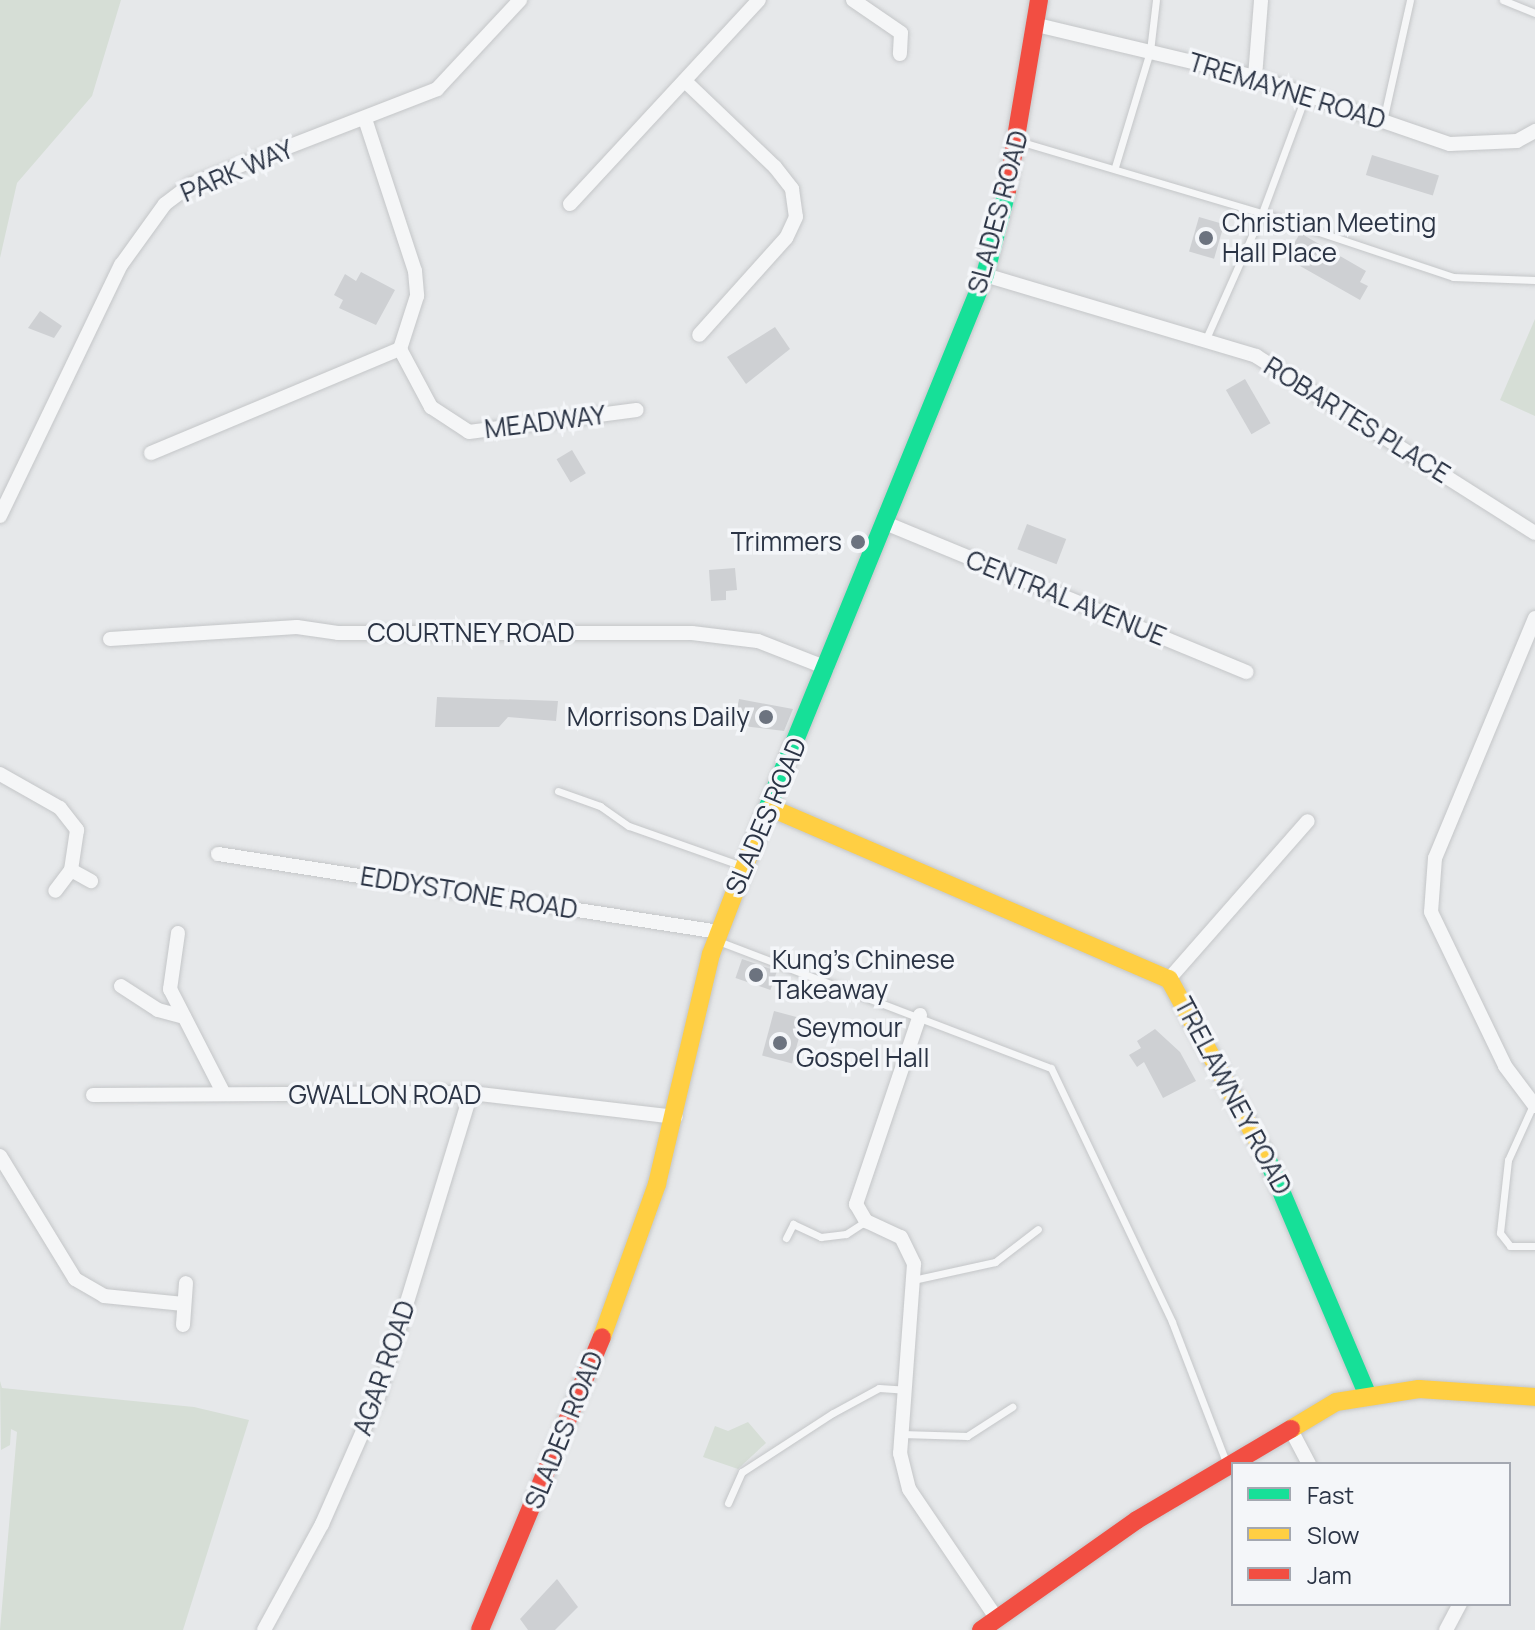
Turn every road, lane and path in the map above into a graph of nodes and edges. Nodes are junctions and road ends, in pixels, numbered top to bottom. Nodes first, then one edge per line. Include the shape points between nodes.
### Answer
1 (520, 0) edge
2 (759, 0) edge
3 (853, 0) edge
4 (1039, 0) edge
5 (1156, 0) edge
6 (1261, 0) edge
7 (1410, 0) edge
8 (1503, 0) edge
9 (1535, 13) edge
10 (1037, 25) junction
11 (1150, 51) junction
12 (900, 54) dead end
13 (1255, 77) junction
14 (687, 83) junction
15 (1306, 94) junction
16 (365, 119) junction
17 (1383, 121) junction
18 (1535, 131) edge
19 (1020, 142) junction
20 (1115, 167) junction
21 (570, 204) dead end
22 (1262, 213) junction
23 (985, 275) junction
24 (1535, 280) edge
25 (699, 335) dead end
26 (1205, 341) junction
27 (400, 349) junction
28 (637, 410) dead end
29 (151, 453) dead end
30 (0, 516) edge
31 (885, 523) junction
32 (1535, 533) edge
33 (1535, 618) edge
34 (110, 639) dead end
35 (827, 668) junction
36 (1247, 672) dead end
37 (0, 774) edge
38 (558, 791) dead end
39 (771, 808) junction
40 (1308, 821) dead end
41 (218, 854) dead end
42 (744, 866) junction
43 (71, 870) junction
44 (91, 881) dead end
45 (55, 891) dead end
46 (178, 933) dead end
47 (718, 936) junction
48 (1169, 979) junction
49 (121, 986) dead end
50 (920, 1015) junction
51 (184, 1017) junction
52 (471, 1093) junction
53 (224, 1094) junction
54 (93, 1095) dead end
55 (1534, 1106) edge
56 (676, 1117) junction
57 (0, 1156) edge
58 (866, 1221) junction
59 (1038, 1229) dead end
60 (786, 1238) dead end
61 (1535, 1246) edge
62 (913, 1280) junction
63 (186, 1283) dead end
64 (184, 1304) junction
65 (183, 1325) dead end
66 (905, 1390) junction
67 (1367, 1394) junction
68 (1535, 1397) edge
69 (1012, 1407) dead end
70 (1290, 1428) junction
71 (902, 1434) junction
72 (1235, 1462) edge
73 (1308, 1462) edge
74 (1231, 1464) edge
75 (1228, 1466) junction
76 (728, 1503) dead end
77 (1459, 1606) edge
78 (989, 1624) edge
79 (264, 1630) edge
80 (480, 1630) edge
81 (1446, 1630) edge

1 - 16 street, PARK WAY via 437,89
2 - 14 street
3 - 12 street via 901,33
4 - 10 street, SLADES ROAD
5 - 11 lane
6 - 13 street
7 - 17 lane
8 - 9 lane
10 - 11 street, TREMAYNE ROAD
10 - 19 street, SLADES ROAD
11 - 13 street, TREMAYNE ROAD
11 - 20 lane
13 - 15 street, TREMAYNE ROAD
14 - 21 street
14 - 25 street via 775,167 792,189 796,217 786,238
15 - 17 street, TREMAYNE ROAD
15 - 22 lane
16 - 27 street via 415,271 417,296
16 - 30 street, PARK WAY via 190,185 165,204 121,265
17 - 18 street, TREMAYNE ROAD via 1450,144 1517,141
19 - 20 lane
19 - 23 street, SLADES ROAD
20 - 22 lane
22 - 24 lane via 1453,277
22 - 26 lane
23 - 26 street, ROBARTES PLACE
23 - 31 street, SLADES ROAD
26 - 32 street, ROBARTES PLACE via 1256,356
27 - 28 street, MEADWAY via 431,407 469,432
27 - 29 street
31 - 35 street, SLADES ROAD
31 - 36 street, CENTRAL AVENUE
33 - 55 street via 1435,858 1431,912 1505,1066
34 - 35 street, COURTNEY ROAD via 297,627 338,633 692,633 758,641
35 - 39 street, SLADES ROAD
37 - 43 street via 60,808 77,830
38 - 42 lane via 600,806 629,826
39 - 42 street, SLADES ROAD
39 - 48 street, TRELAWNEY ROAD
40 - 48 street
41 - 47 street, EDDYSTONE ROAD
42 - 47 street, SLADES ROAD
43 - 44 street
43 - 45 street
46 - 51 street via 170,989
47 - 50 lane
47 - 56 street, SLADES ROAD
48 - 67 street, TRELAWNEY ROAD via 1277,1177
49 - 51 street via 158,1010
50 - 58 street via 856,1204
50 - 75 lane via 1051,1068 1172,1322
51 - 53 street
52 - 53 street, GWALLON ROAD
52 - 56 street, GWALLON ROAD
52 - 79 street, AGAR ROAD via 378,1397 322,1524
53 - 54 street, GWALLON ROAD
55 - 61 lane via 1508,1160 1500,1233 1510,1246
56 - 80 street, SLADES ROAD via 609,1319
57 - 64 street via 75,1279 104,1296
58 - 60 lane via 846,1234 821,1237 793,1224
58 - 62 street via 886,1227 911,1249
59 - 62 lane via 985,1267
62 - 66 street
63 - 64 street
64 - 65 street
66 - 71 street
66 - 76 lane via 879,1388 833,1413 742,1472
67 - 68 street via 1419,1389
67 - 70 street via 1336,1402
69 - 71 lane via 977,1433
70 - 72 street
70 - 73 street
71 - 78 street via 909,1489
74 - 75 street
75 - 78 street
77 - 81 street

